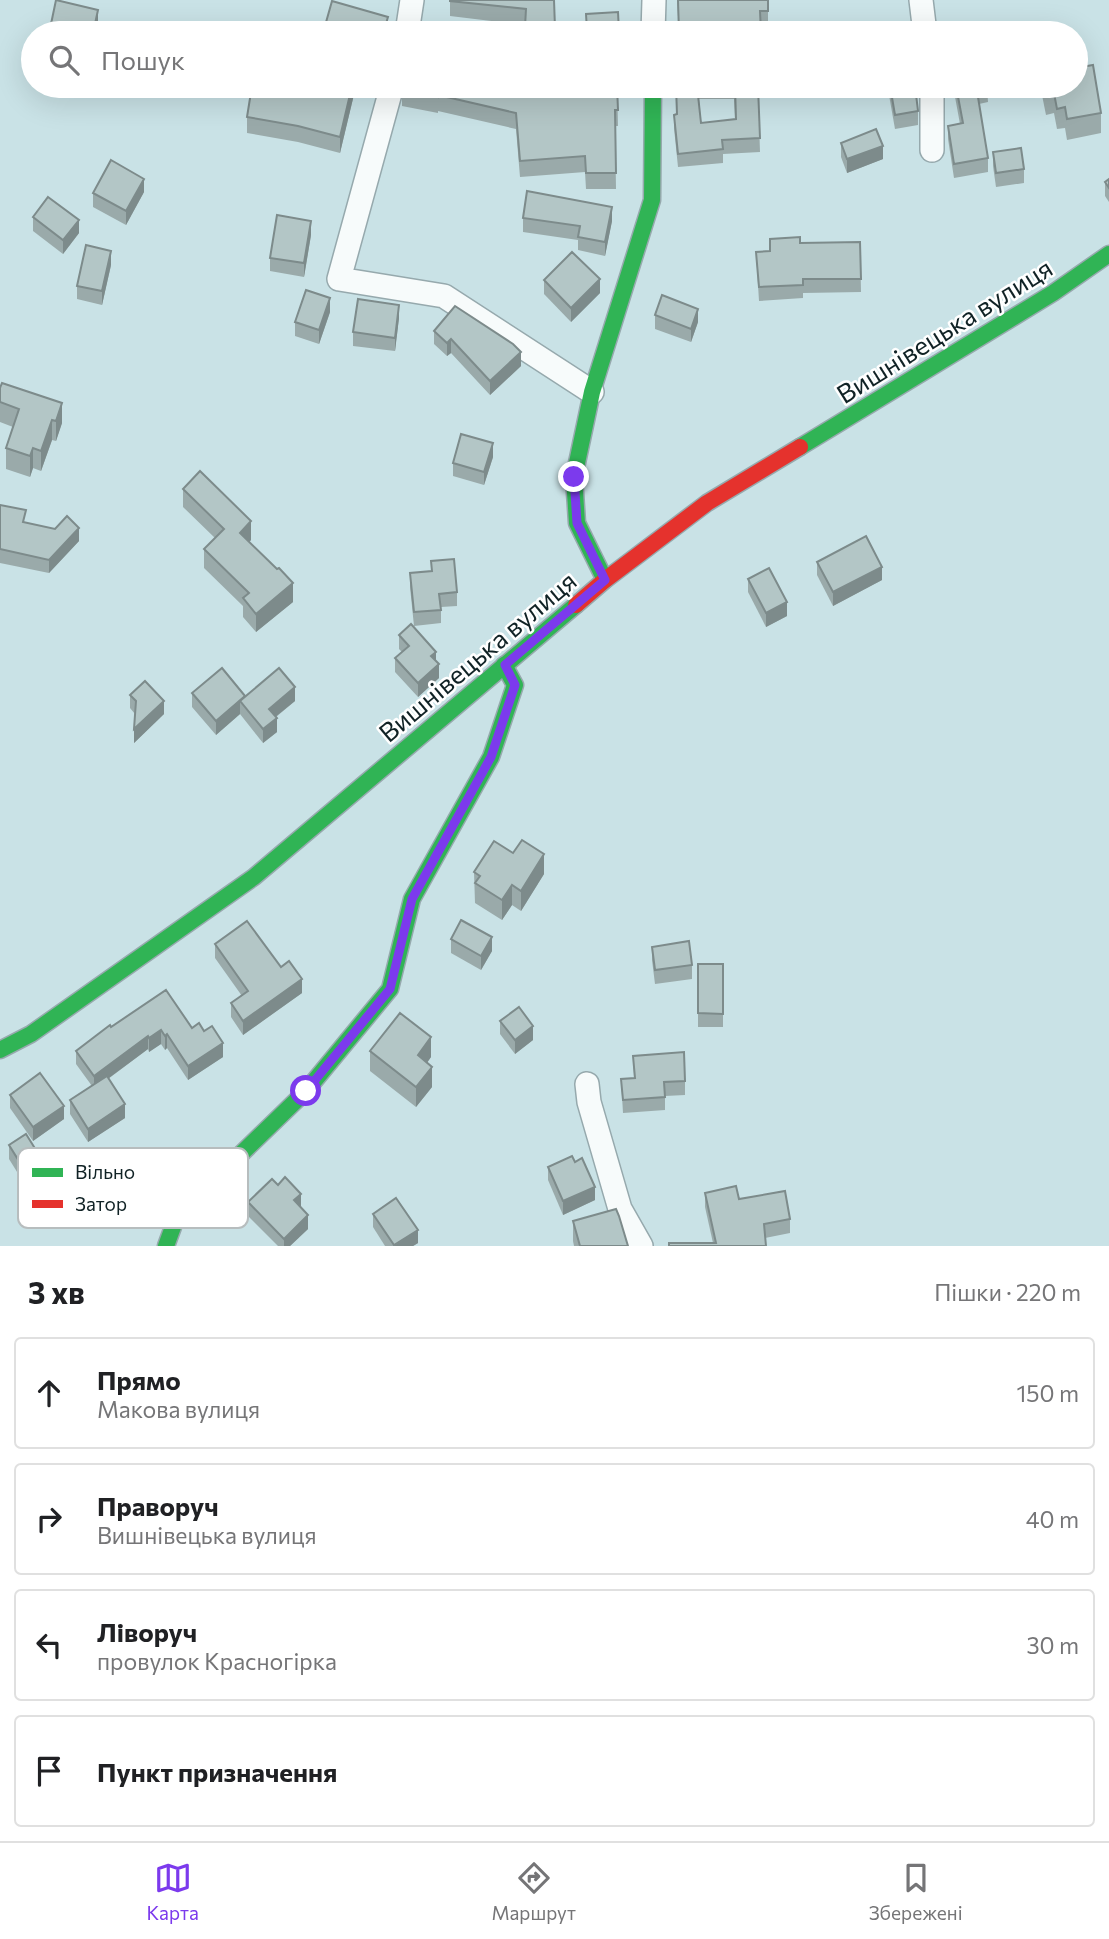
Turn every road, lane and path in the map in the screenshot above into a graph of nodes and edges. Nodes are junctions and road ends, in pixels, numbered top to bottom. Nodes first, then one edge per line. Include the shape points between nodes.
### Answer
1 (412, 0) edge
2 (654, 0) edge
3 (921, 0) edge
4 (409, 21) edge
5 (653, 21) edge
6 (924, 21) edge
7 (389, 98) edge
8 (653, 98) edge
9 (933, 98) edge
10 (932, 150) dead end
11 (1109, 254) edge
12 (592, 392) junction
13 (605, 580) junction
14 (505, 665) junction
15 (0, 1050) edge
16 (587, 1084) dead end
17 (247, 1148) edge
18 (173, 1228) edge
19 (166, 1246) edge
20 (641, 1246) edge

1 - 4 street
2 - 5 street
3 - 6 street
7 - 12 street via 339,279 444,296
8 - 12 main road via 652,200
9 - 10 street
11 - 13 main road, Вишнівецька вулиця via 1053,293 707,503
12 - 13 main road via 574,477 577,523
13 - 14 main road, Вишнівецька вулиця
14 - 15 main road, Вишнівецька вулиця via 254,877 31,1034
14 - 17 main road via 515,685 491,757 412,899 390,989 306,1091
16 - 20 street via 620,1209
18 - 19 main road

